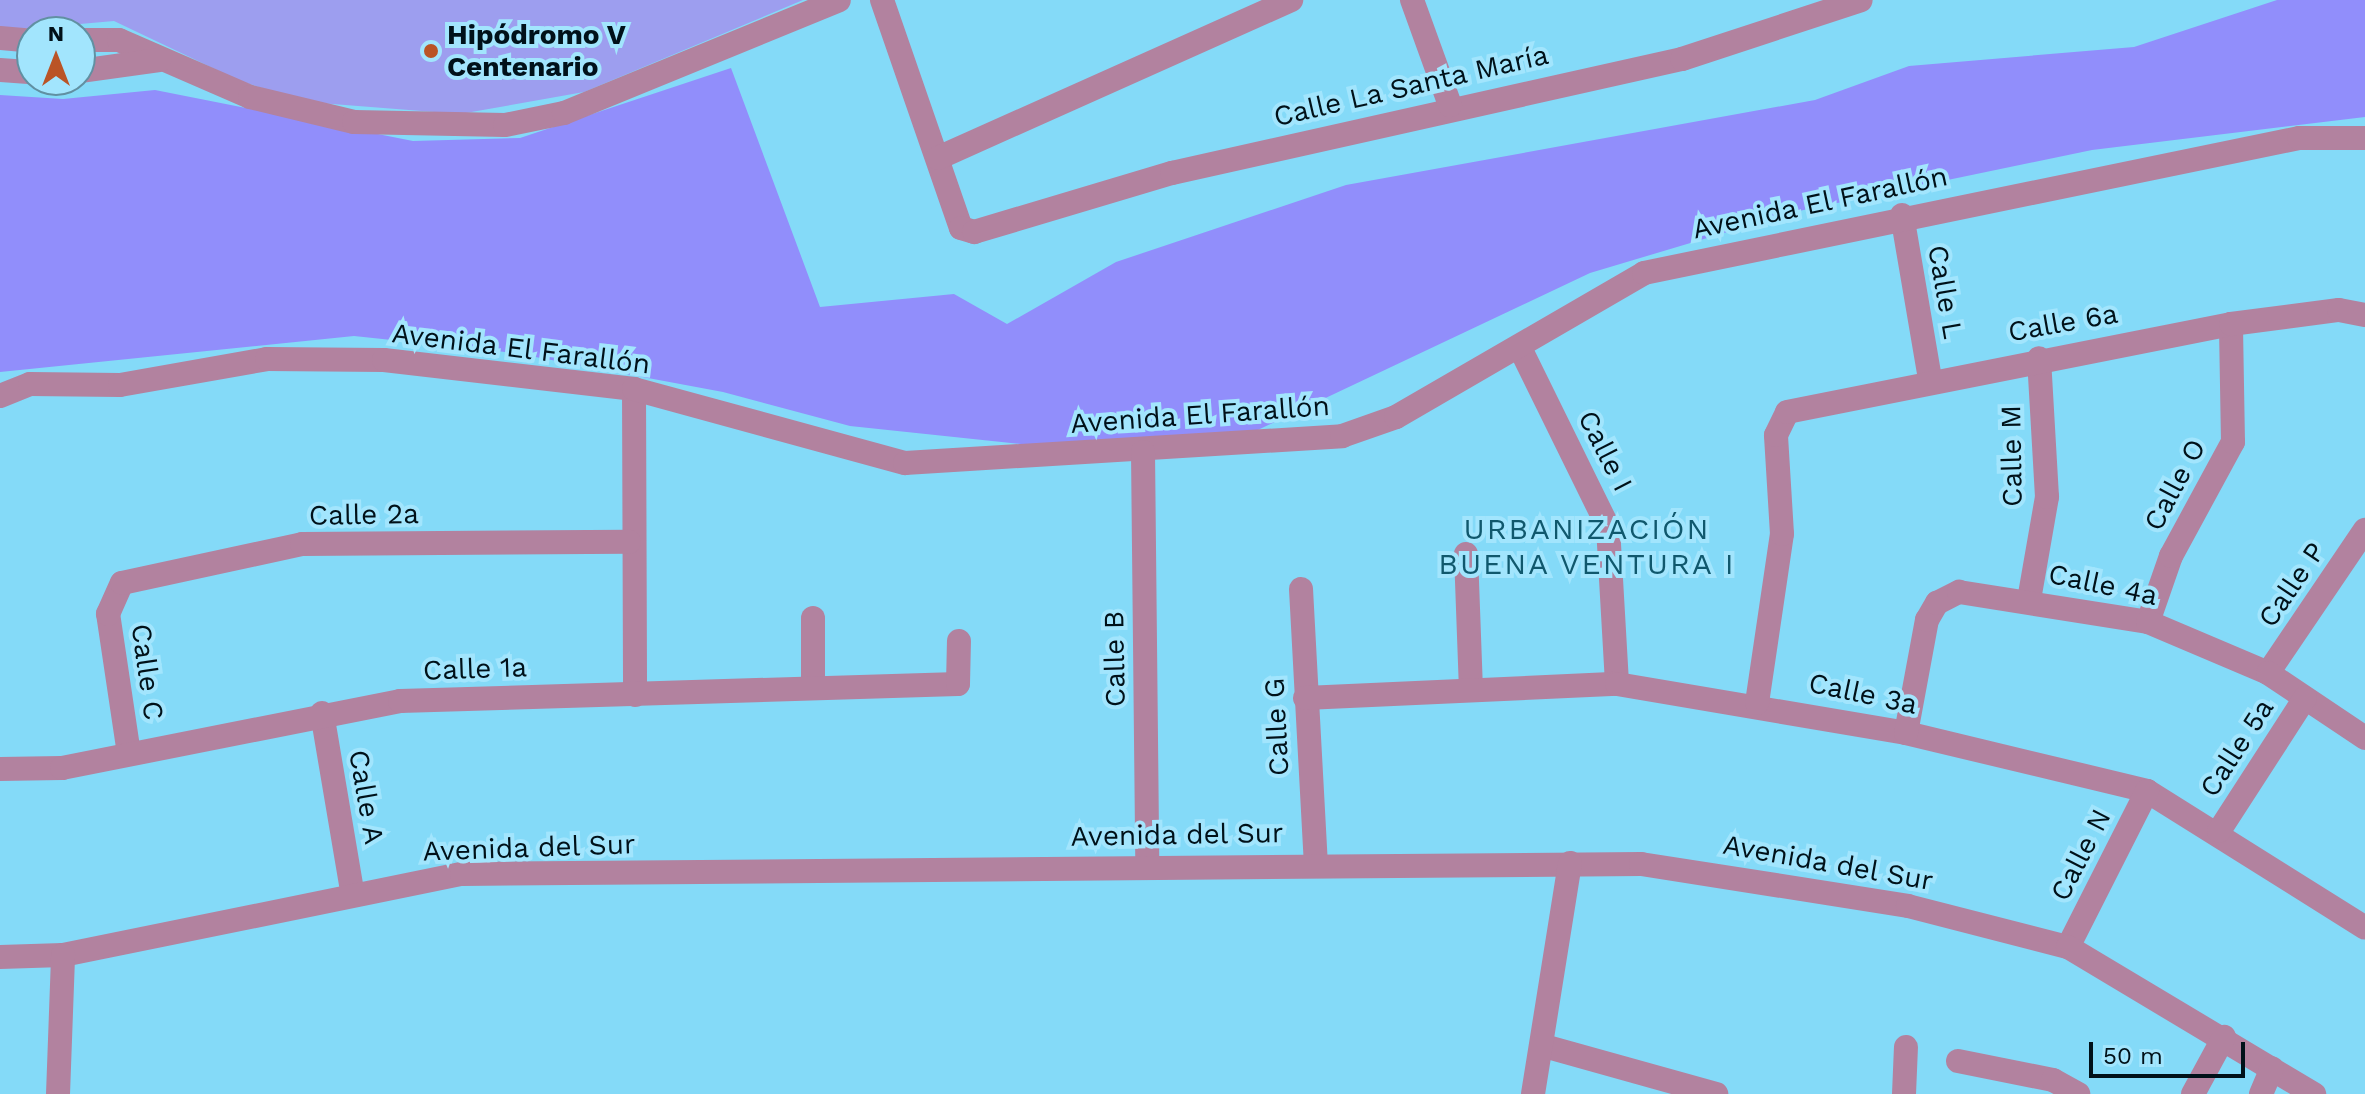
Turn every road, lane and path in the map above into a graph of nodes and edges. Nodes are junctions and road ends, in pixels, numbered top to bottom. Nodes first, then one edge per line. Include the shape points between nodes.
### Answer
1 (839, 0) edge
2 (882, 0) edge
3 (1291, 0) edge
4 (1412, 0) edge
5 (1861, 0) edge
6 (96, 40) edge
7 (159, 60) junction
8 (96, 69) edge
9 (1450, 105) junction
10 (2365, 138) edge
11 (938, 158) junction
12 (1902, 215) junction
13 (2365, 315) edge
14 (2231, 324) junction
15 (1520, 348) junction
16 (2039, 358) junction
17 (1930, 379) junction
18 (634, 389) junction
19 (0, 396) edge
20 (1143, 452) junction
21 (2365, 530) edge
22 (629, 542) junction
23 (1466, 554) dead end
24 (1301, 589) dead end
25 (111, 598) joint
26 (2029, 600) junction
27 (813, 618) dead end
28 (2148, 622) junction
29 (959, 641) dead end
30 (2268, 673) junction
31 (1617, 684) junction
32 (813, 688) junction
33 (1471, 690) junction
34 (635, 695) junction
35 (1305, 698) junction
36 (2305, 698) junction
37 (1757, 703) junction
38 (322, 713) junction
39 (1906, 733) junction
40 (2365, 738) edge
41 (129, 754) junction
42 (0, 769) edge
43 (2147, 791) junction
44 (2219, 831) junction
45 (1316, 863) junction
46 (1570, 863) junction
47 (1147, 865) junction
48 (352, 891) junction
49 (2365, 928) edge
50 (2068, 947) junction
51 (63, 955) junction
52 (0, 957) edge
53 (2224, 1037) junction
54 (1544, 1046) junction
55 (1906, 1047) dead end
56 (1958, 1061) dead end
57 (2272, 1068) junction
58 (1686, 1090) edge
59 (58, 1094) edge
60 (1533, 1094) edge
61 (1716, 1094) edge
62 (1904, 1094) edge
63 (2078, 1094) edge
64 (2193, 1094) edge
65 (2261, 1094) edge
66 (2314, 1094) edge

1 - 7 street via 564,113 505,125 354,122 250,97
2 - 11 street
3 - 11 street
4 - 9 street
5 - 9 street, Calle La Santa María via 1682,59
6 - 7 street via 119,40
7 - 8 street
9 - 11 street, Calle La Santa María via 1172,173 974,232 961,228
10 - 12 street, Avenida El Farallón via 2299,138
12 - 15 street, Avenida El Farallón via 1644,273
12 - 17 street, Calle L
13 - 14 street, Calle 6a via 2339,310
14 - 16 street, Calle 6a
14 - 28 street, Calle O via 2233,442 2171,556
15 - 20 street, Avenida El Farallón via 1368,430
15 - 31 street, Calle I via 1608,527
16 - 17 street, Calle 6a
16 - 26 street, Calle M via 2047,497
17 - 37 street, Calle 6a via 1787,412 1779,422 1782,534
18 - 19 street, Avenida El Farallón via 428,363 300,358 120,385 30,384
18 - 20 street, Avenida El Farallón via 905,463
18 - 22 street
20 - 47 street, Calle B
21 - 30 street, Calle P
22 - 25 street, Calle 2a via 302,544 122,583
22 - 34 street
23 - 33 street
24 - 35 street, Calle G
25 - 41 street, Calle C
26 - 28 street, Calle 4a
26 - 39 street, Calle 4a via 1959,592 1937,603 1927,620
27 - 32 street
28 - 30 street, Calle 4a
29 - 32 street, Calle 1a via 958,684
30 - 36 street, Calle 4a
31 - 33 street, Calle 3a
31 - 37 street, Calle 3a
32 - 34 street, Calle 1a
33 - 35 street, Calle 3a
34 - 38 street, Calle 1a via 400,701
35 - 45 street, Calle G
36 - 40 street, Calle 4a
36 - 44 street, Calle 5a
37 - 39 street, Calle 3a
38 - 41 street, Calle 1a
38 - 48 street, Calle A
39 - 43 street, Calle 3a
41 - 42 street, Calle 1a via 62,768
43 - 44 street, Calle 3a
43 - 50 street, Calle N
44 - 49 street, Calle 3a
45 - 46 street, Avenida del Sur
45 - 47 street, Avenida del Sur
46 - 50 street, Avenida del Sur via 1751,877 1908,906
46 - 54 street
47 - 48 street, Avenida del Sur via 462,874
48 - 51 street, Avenida del Sur
50 - 53 street, Avenida del Sur
51 - 52 street, Avenida del Sur
51 - 59 street
53 - 57 street, Avenida del Sur
53 - 64 street
54 - 58 street
54 - 60 street
55 - 62 street
56 - 63 street via 2053,1080
57 - 65 street
57 - 66 street, Avenida del Sur
58 - 61 street

